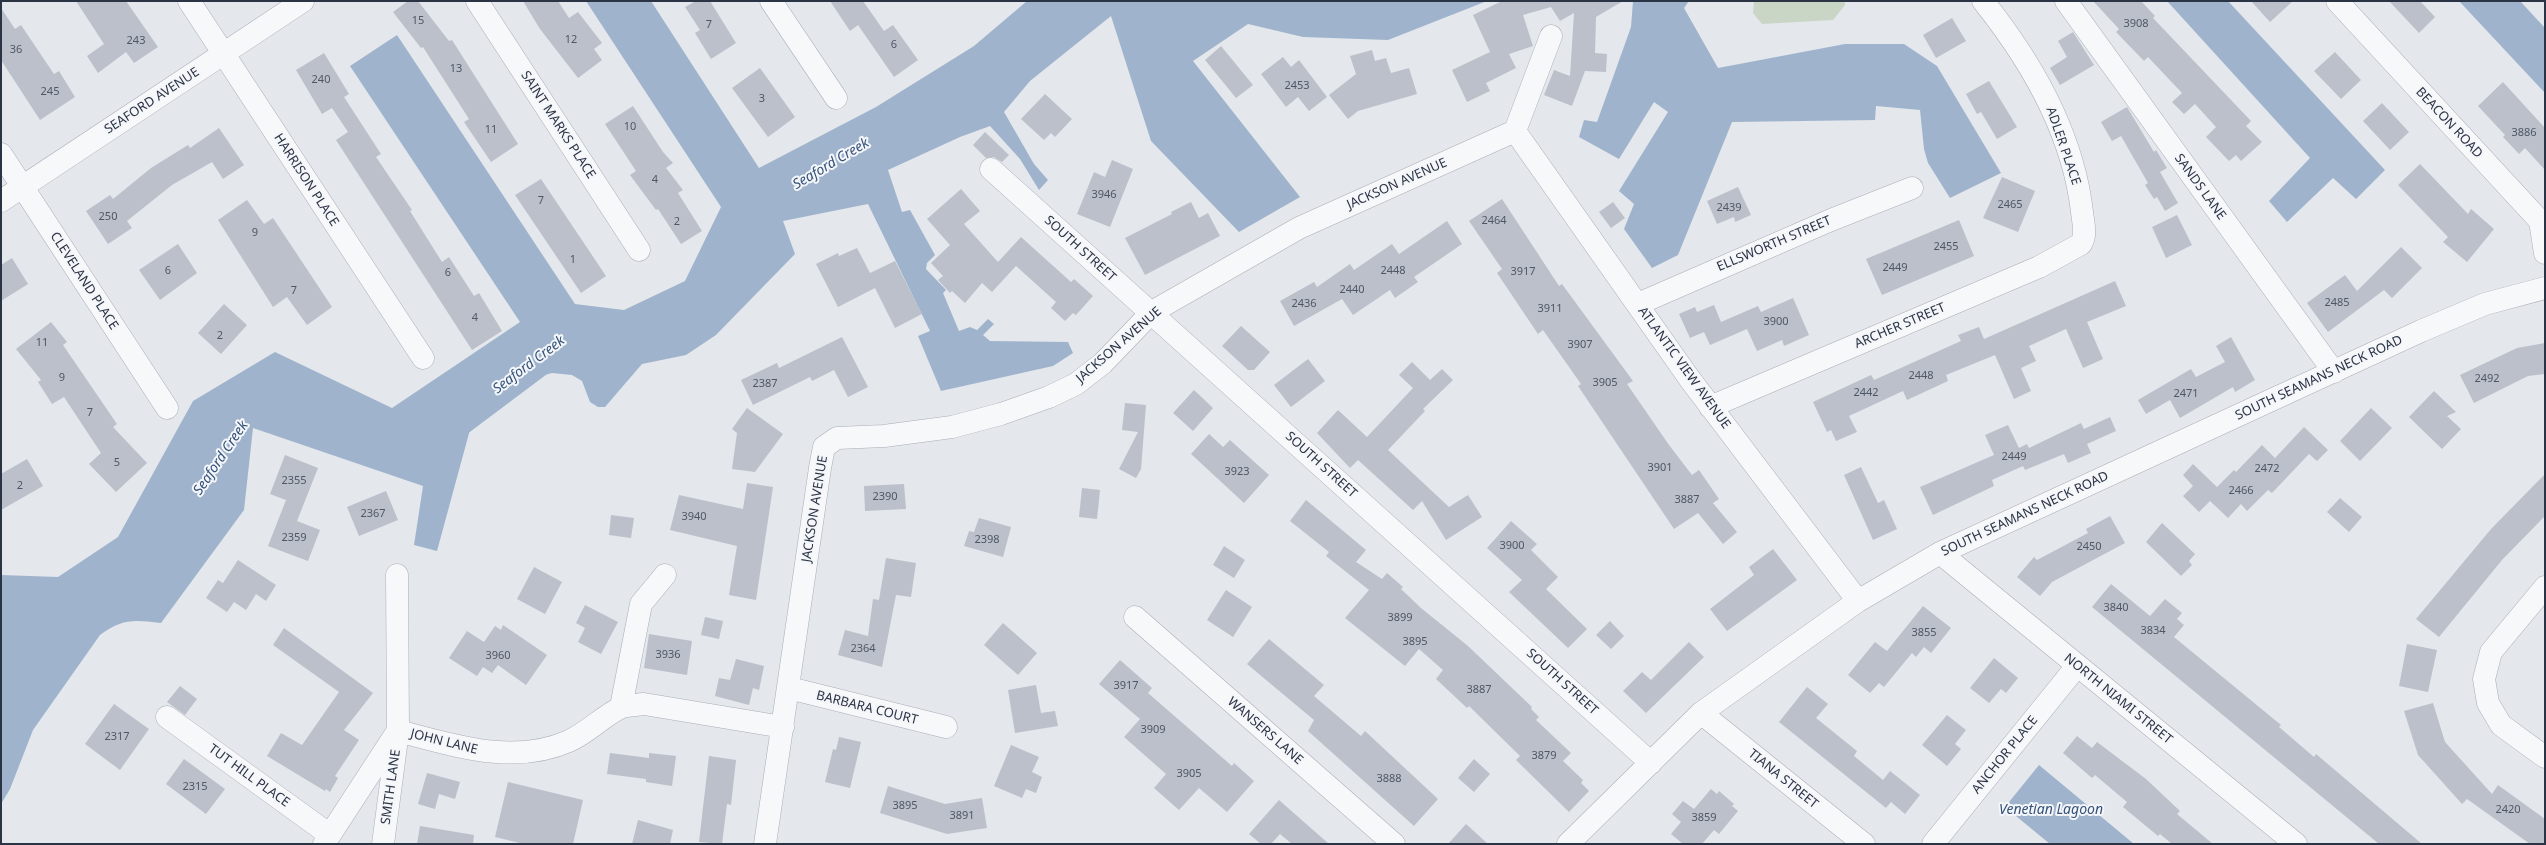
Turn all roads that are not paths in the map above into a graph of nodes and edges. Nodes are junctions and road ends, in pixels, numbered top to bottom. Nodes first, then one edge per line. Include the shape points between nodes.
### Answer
1 (189, 1) edge
2 (303, 1) edge
3 (477, 1) edge
4 (771, 1) edge
5 (1983, 1) edge
6 (2066, 1) edge
7 (2337, 1) edge
8 (1551, 36) dead end
9 (223, 54) junction
10 (836, 98) dead end
11 (1515, 131) junction
12 (1, 154) edge
13 (991, 169) dead end
14 (22, 187) junction
15 (1912, 188) dead end
16 (1, 201) edge
17 (2084, 238) joint
18 (639, 250) dead end
19 (2545, 253) edge
20 (2545, 288) edge
21 (1638, 304) junction
22 (1152, 312) junction
23 (423, 358) dead end
24 (2334, 372) junction
25 (1710, 407) junction
26 (167, 408) dead end
27 (1940, 553) junction
28 (398, 575) dead end
29 (665, 575) dead end
30 (2545, 587) edge
31 (1858, 602) junction
32 (1135, 617) dead end
33 (2077, 666) junction
34 (788, 688) junction
35 (621, 707) junction
36 (1701, 713) junction
37 (167, 717) dead end
38 (782, 727) junction
39 (946, 727) dead end
40 (398, 731) junction
41 (2545, 757) edge
42 (1651, 763) junction
43 (327, 839) edge
44 (1859, 842) edge
45 (383, 844) edge
46 (765, 844) edge
47 (1394, 844) edge
48 (1568, 844) edge
49 (1933, 844) edge
50 (2296, 844) edge

1 - 9 street, HARRISON PLACE
2 - 9 street, SEAFORD AVENUE
3 - 18 street, SAINT MARKS PLACE
4 - 10 street
5 - 17 street, ADLER PLACE via 2003,26 2037,79 2053,111 2071,162 2080,198
6 - 24 street, SANDS LANE
7 - 19 street, BEACON ROAD via 2540,221
8 - 11 street
9 - 14 street, SEAFORD AVENUE
9 - 23 street, HARRISON PLACE
11 - 21 street, ATLANTIC VIEW AVENUE
11 - 22 street, JACKSON AVENUE via 1299,228
12 - 14 street, CLEVELAND PLACE
13 - 22 street, SOUTH STREET
14 - 16 street, SEAFORD AVENUE
14 - 26 street, CLEVELAND PLACE
15 - 21 street, ELLSWORTH STREET via 1831,220
17 - 25 street, ARCHER STREET via 2081,244 2040,267
20 - 24 street, SOUTH SEAMANS NECK ROAD via 2485,304
21 - 25 street, ATLANTIC VIEW AVENUE
22 - 34 street, JACKSON AVENUE via 1103,363 1076,384 1049,397 1001,414 952,427 884,436 837,438 829,441 824,447 820,468
22 - 42 street, SOUTH STREET
24 - 27 street, SOUTH SEAMANS NECK ROAD
25 - 31 street, ATLANTIC VIEW AVENUE
27 - 31 street, SOUTH SEAMANS NECK ROAD
27 - 33 street, NORTH NIAMI STREET
28 - 40 street, SMITH LANE
29 - 35 street via 641,604
30 - 41 street via 2491,652 2484,679 2488,703 2501,725
31 - 36 street, SOUTH SEAMANS NECK ROAD
32 - 47 street, WANSERS LANE
33 - 49 street, ANCHOR PLACE
33 - 50 street, NORTH NIAMI STREET
34 - 38 street, JACKSON AVENUE
34 - 39 street, BARBARA COURT
35 - 38 street, JOHN LANE via 644,704
35 - 40 street, JOHN LANE via 570,741 548,750 522,753 476,751
36 - 42 street, SOUTH SEAMANS NECK ROAD
36 - 44 street, TIANA STREET
37 - 43 street, TUT HILL PLACE
38 - 46 street, JACKSON AVENUE
40 - 43 street
40 - 45 street, SMITH LANE
42 - 48 street, SOUTH SEAMANS NECK ROAD

